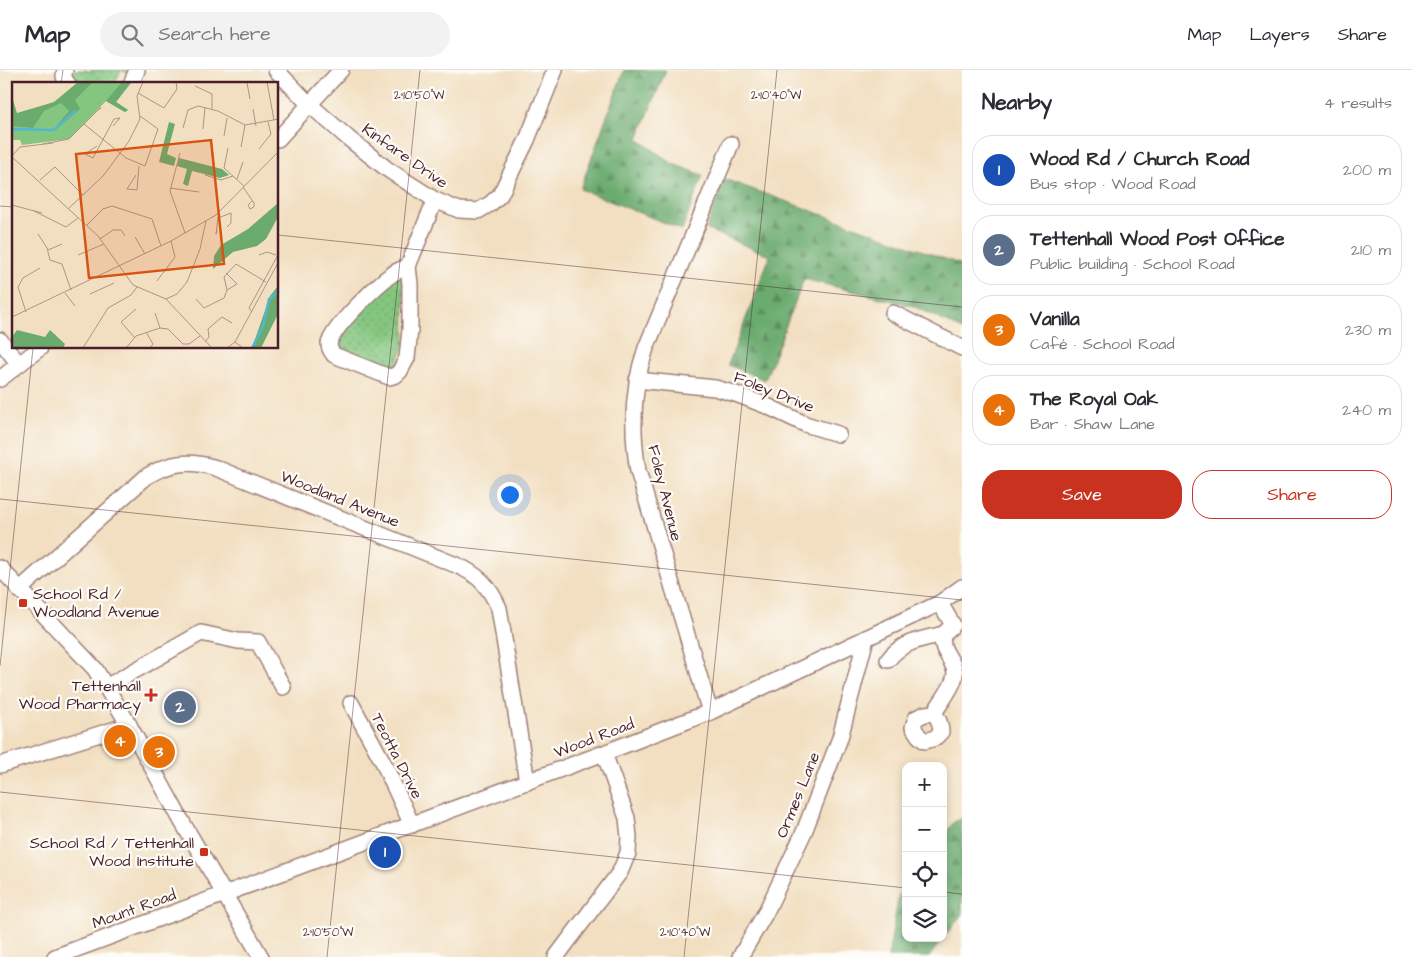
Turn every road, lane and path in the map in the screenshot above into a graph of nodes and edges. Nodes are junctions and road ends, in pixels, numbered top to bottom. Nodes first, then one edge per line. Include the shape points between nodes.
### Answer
1 (65, 70) edge
2 (137, 70) edge
3 (276, 70) edge
4 (341, 70) edge
5 (555, 70) edge
6 (66, 82) edge
7 (132, 82) edge
8 (310, 105) junction
9 (279, 138) edge
10 (731, 144) dead end
11 (435, 200) junction
12 (408, 266) junction
13 (893, 313) dead end
14 (0, 340) edge
15 (962, 348) edge
16 (39, 349) edge
17 (19, 364) junction
18 (0, 379) edge
19 (637, 380) junction
20 (838, 434) dead end
21 (0, 568) edge
22 (962, 587) edge
23 (19, 590) junction
24 (940, 603) junction
25 (953, 627) edge
26 (866, 638) junction
27 (888, 660) dead end
28 (106, 687) junction
29 (283, 687) dead end
30 (351, 703) dead end
31 (710, 712) junction
32 (934, 713) dead end
33 (129, 725) junction
34 (604, 753) junction
35 (0, 764) edge
36 (527, 782) junction
37 (412, 825) junction
38 (225, 894) junction
39 (55, 957) edge
40 (261, 957) edge
41 (556, 957) edge
42 (740, 957) edge

1 - 6 street
2 - 7 street
3 - 8 street, Kinfare Drive
4 - 8 street
5 - 11 street, Kinfare Drive via 527,140 500,194 478,210 459,210
8 - 9 street
8 - 11 street, Kinfare Drive via 388,169
10 - 19 street, Foley Avenue via 646,348
11 - 12 street
12 - 12 street via 409,347 400,371 389,377 334,354 329,344 333,334 378,286
13 - 15 street
14 - 17 street
16 - 17 street
17 - 18 street
19 - 20 street, Foley Drive via 715,388 767,406 804,424
19 - 31 street, Foley Avenue via 634,446 638,471
21 - 23 street
22 - 24 street, Wood Road
23 - 28 street via 95,669
23 - 36 street, Woodland Avenue via 147,476 169,465 185,463 216,468 456,565 474,574 485,585 499,608
24 - 25 street
24 - 26 street, Wood Road
25 - 27 street via 916,640 895,651
25 - 32 street via 943,641 955,678
26 - 31 street, Wood Road
26 - 42 street, Ormes Lane via 840,738 804,832 766,912
28 - 29 street via 201,633 258,642
28 - 33 street
30 - 37 street, Teotta Drive
31 - 34 street, Wood Road
33 - 35 street
33 - 38 street
34 - 36 street, Wood Road
34 - 41 street via 627,818 628,853 620,872
36 - 37 street, Wood Road
37 - 38 street, Wood Road
38 - 39 street, Mount Road
38 - 40 street

